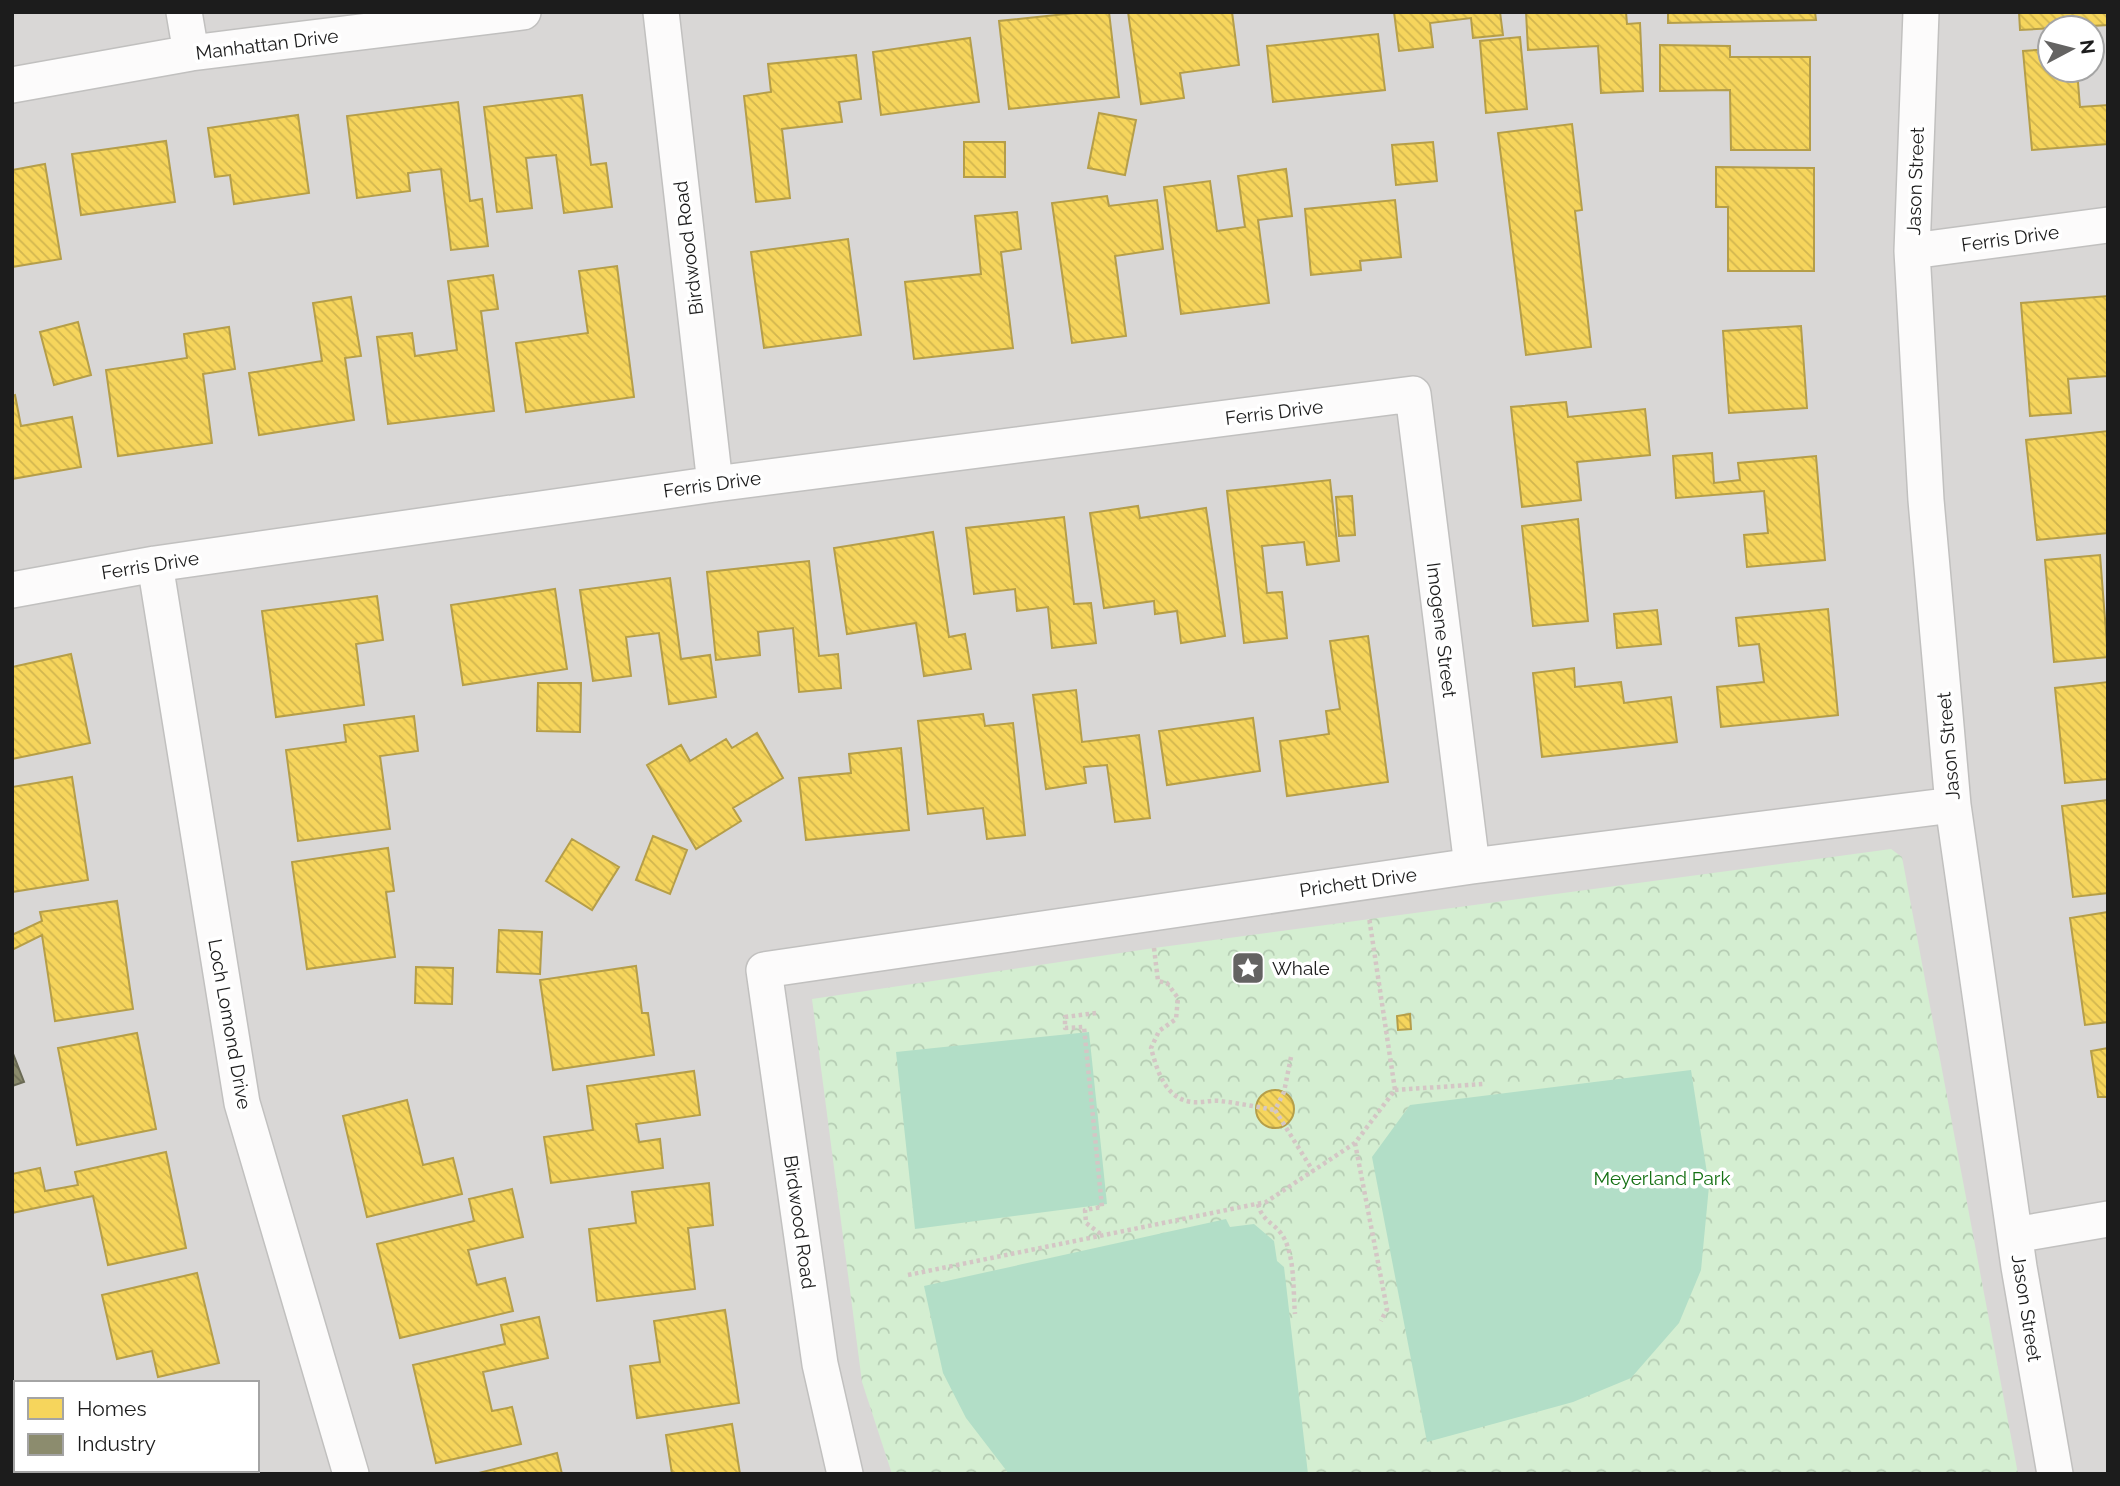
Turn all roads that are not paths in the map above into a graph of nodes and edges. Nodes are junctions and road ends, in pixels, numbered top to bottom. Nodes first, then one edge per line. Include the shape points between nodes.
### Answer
1 (184, 12) edge
2 (523, 12) edge
3 (661, 12) edge
4 (1921, 12) edge
5 (191, 53) junction
6 (12, 85) edge
7 (2108, 225) edge
8 (1912, 251) junction
9 (1413, 394) joint
10 (715, 484) junction
11 (155, 564) junction
12 (12, 590) edge
13 (1953, 804) junction
14 (1472, 866) junction
15 (764, 970) joint
16 (2108, 1219) edge
17 (2015, 1235) junction
18 (351, 1474) edge
19 (845, 1474) edge
20 (2054, 1474) edge

1 - 5 street
2 - 5 street, Manhattan Drive
3 - 10 street, Birdwood Road
4 - 8 street, Jason Street
5 - 6 street, Manhattan Drive
7 - 8 street, Ferris Drive
8 - 13 street, Jason Street via 1926,500
9 - 10 street, Ferris Drive
9 - 14 street, Imogene Street
10 - 11 street, Ferris Drive
11 - 12 street, Ferris Drive
11 - 18 street, Loch Lomond Drive via 242,1103
13 - 14 street, Prichett Drive
13 - 17 street, Jason Street
14 - 15 street, Prichett Drive
15 - 19 street, Birdwood Road via 820,1364
16 - 17 street
17 - 20 street, Jason Street

